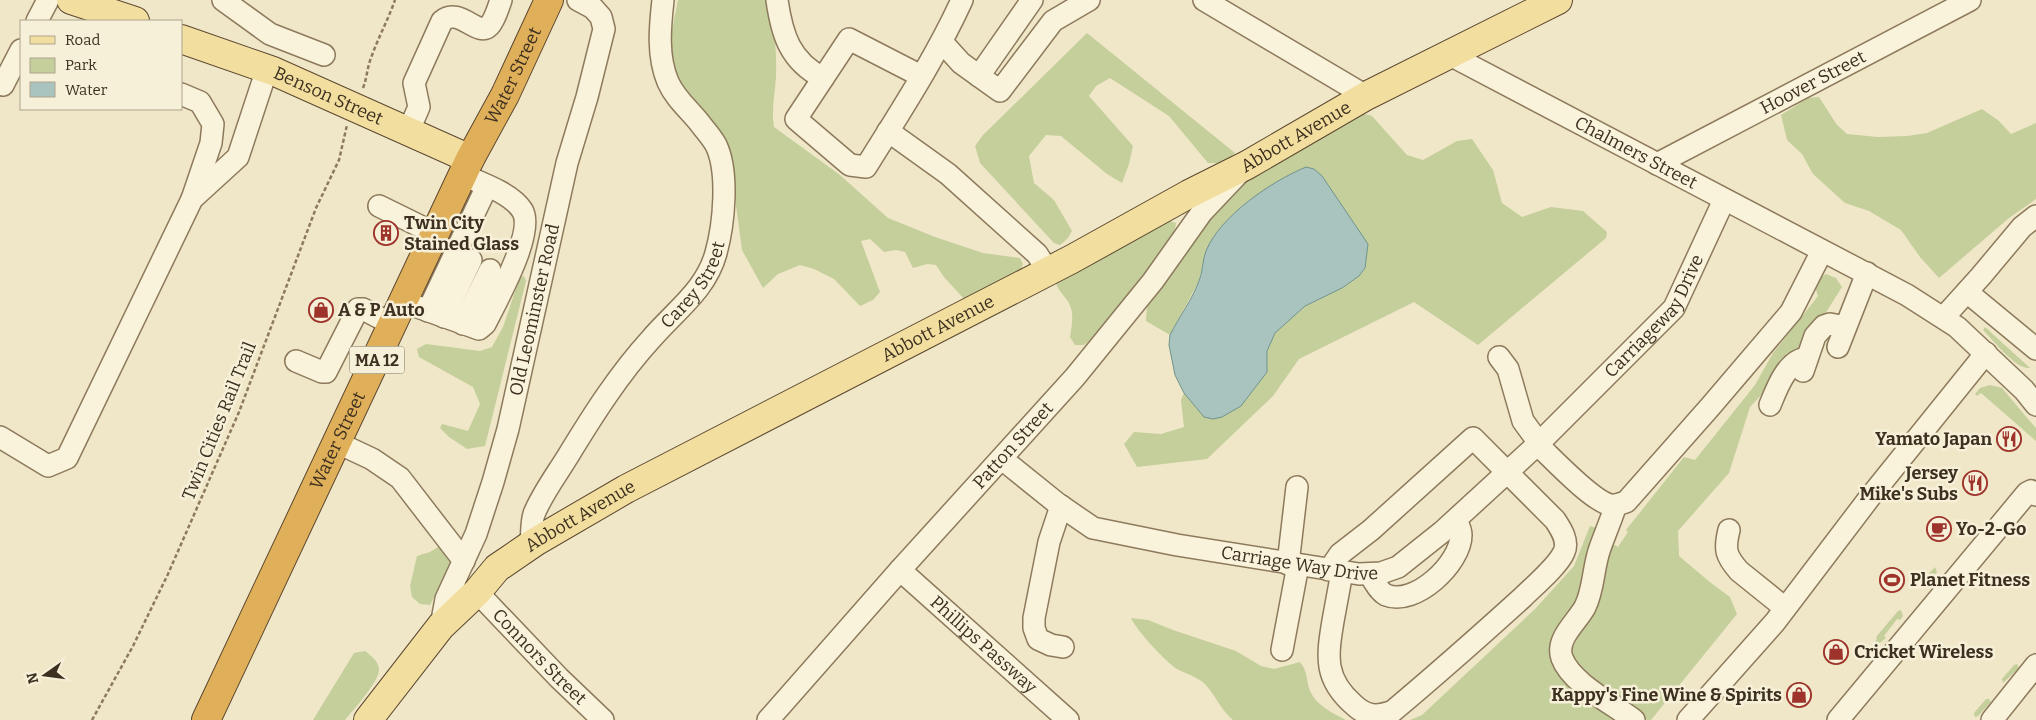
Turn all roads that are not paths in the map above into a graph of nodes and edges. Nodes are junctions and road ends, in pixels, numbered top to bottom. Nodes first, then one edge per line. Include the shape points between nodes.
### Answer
1 (48, 0) edge
2 (71, 0) edge
3 (223, 0) edge
4 (501, 0) edge
5 (549, 0) edge
6 (578, 0) edge
7 (663, 0) edge
8 (777, 0) edge
9 (962, 0) edge
10 (1032, 0) edge
11 (1204, 0) edge
12 (1558, 0) edge
13 (1970, 0) edge
14 (1078, 2) edge
15 (38, 20) edge
16 (132, 20) edge
17 (182, 38) edge
18 (942, 42) junction
19 (20, 52) edge
20 (324, 55) dead end
21 (1450, 56) junction
22 (267, 69) junction
23 (921, 76) junction
24 (979, 76) junction
25 (823, 78) junction
26 (0, 83) edge
27 (182, 94) edge
28 (1366, 96) junction
29 (888, 130) junction
30 (408, 132) junction
31 (1657, 164) junction
32 (1247, 165) junction
33 (474, 173) junction
34 (192, 199) junction
35 (1724, 200) junction
36 (379, 206) dead end
37 (2036, 216) edge
38 (436, 234) junction
39 (1822, 251) junction
40 (463, 257) junction
41 (1048, 272) junction
42 (1867, 273) junction
43 (499, 274) junction
44 (1967, 292) junction
45 (426, 316) junction
46 (1944, 317) junction
47 (2036, 350) edge
48 (1986, 353) junction
49 (1500, 357) dead end
50 (296, 361) dead end
51 (2032, 394) edge
52 (1770, 405) dead end
53 (1564, 419) joint
54 (0, 437) edge
55 (338, 442) junction
56 (1538, 444) junction
57 (1002, 459) junction
58 (1508, 472) junction
59 (1297, 487) dead end
60 (2036, 495) edge
61 (1616, 505) junction
62 (1061, 506) junction
63 (1456, 520) junction
64 (1730, 530) dead end
65 (531, 544) junction
66 (464, 561) junction
67 (1293, 564) junction
68 (900, 570) junction
69 (1335, 571) junction
70 (1369, 574) junction
71 (477, 592) junction
72 (1785, 608) junction
73 (441, 626) junction
74 (1064, 647) dead end
75 (1282, 650) dead end
76 (2036, 665) edge
77 (206, 720) edge
78 (368, 720) edge
79 (603, 720) edge
80 (768, 720) edge
81 (1068, 720) edge
82 (1634, 720) edge
83 (1688, 720) edge
84 (1838, 720) edge
85 (1992, 720) edge

1 - 15 street
2 - 16 main road
3 - 20 street via 270,34
4 - 30 street via 486,28 454,16 442,21 414,83 419,107
5 - 33 highway, Water Street / MA 12 via 505,95
6 - 66 street, Old Leominster Road via 593,8 601,17 604,29 567,163 508,429 494,482
7 - 65 street, Carey Street via 659,35 661,59 668,82 716,145 721,162 724,188 716,252 710,271 700,286 627,366 592,418 534,516
8 - 25 street via 792,51 810,71
9 - 18 street
10 - 24 street
11 - 28 street
12 - 21 main road, Abbott Avenue
13 - 31 street, Hoover Street
14 - 24 street via 1054,21 1000,91
17 - 22 main road, Benson Street
18 - 23 street
18 - 24 street via 961,63
19 - 26 street via 3,84
21 - 28 main road, Abbott Avenue
21 - 31 street, Chalmers Street
22 - 30 main road, Benson Street
22 - 34 street via 238,157
23 - 25 street via 849,39
23 - 29 street
25 - 29 street via 796,119 850,165 866,167
27 - 34 street via 200,102 213,124 211,144
28 - 32 main road, Abbott Avenue
29 - 41 street via 948,174 1037,254
30 - 33 main road, Benson Street
31 - 35 street, Chalmers Street
32 - 41 main road, Abbott Avenue
32 - 57 street, Patton Street via 1202,212 1153,281 1075,377
33 - 38 highway, Water Street / MA 12
33 - 40 street
33 - 43 street via 517,204 525,216 525,226
34 - 54 street via 67,458 48,466
35 - 39 street, Chalmers Street
35 - 53 street, Carriageway Drive via 1674,308
36 - 38 street
37 - 44 street via 2022,226
38 - 45 highway, Water Street / MA 12
39 - 42 street, Chalmers Street
39 - 61 street via 1791,312 1626,502
40 - 43 street
40 - 45 street
41 - 65 main road, Abbott Avenue via 635,484
42 - 46 street, Chalmers Street
42 - 52 street via 1841,337 1836,324 1824,326 1815,336 1805,365 1799,360 1791,367
43 - 45 street via 481,328
44 - 46 street
44 - 47 street
45 - 50 street via 358,309 326,372
45 - 55 highway, Water Street / MA 12
46 - 48 street, Chalmers Street
48 - 51 street, Chalmers Street
48 - 72 street
49 - 56 street via 1508,370 1523,421
53 - 56 street, Carriage Way Drive
55 - 66 street via 400,478
55 - 77 highway, Water Street / MA 12
56 - 58 street, Carriage Way Drive
56 - 61 street via 1596,498
57 - 62 street, Carriage Way Drive
57 - 68 street, Patton Street
58 - 63 street, Carriage Way Drive
58 - 69 street via 1473,438 1340,554
58 - 69 street via 1555,520 1563,532 1565,551 1534,586 1480,636 1393,711 1384,715 1367,715 1352,704 1338,688 1329,666
59 - 67 street
60 - 84 street via 2027,492
61 - 82 street via 1599,549 1585,606 1562,643 1561,652 1572,673
62 - 67 street, Carriage Way Drive via 1093,528
62 - 74 street via 1049,542 1034,628 1038,639
63 - 70 street, Carriage Way Drive via 1398,567
63 - 70 street via 1461,534 1456,552 1444,570 1427,586 1405,595 1386,595
64 - 72 street via 1726,549 1733,564
65 - 71 main road, Abbott Avenue via 497,568
66 - 73 street, Old Leominster Road via 446,599
67 - 69 street, Carriage Way Drive
67 - 75 street
68 - 80 street, Patton Street
68 - 81 street, Phillips Passway
69 - 70 street, Carriage Way Drive
71 - 73 main road, Abbott Avenue
71 - 79 street, Connors Street
72 - 83 street
73 - 78 main road, Abbott Avenue
76 - 85 street

